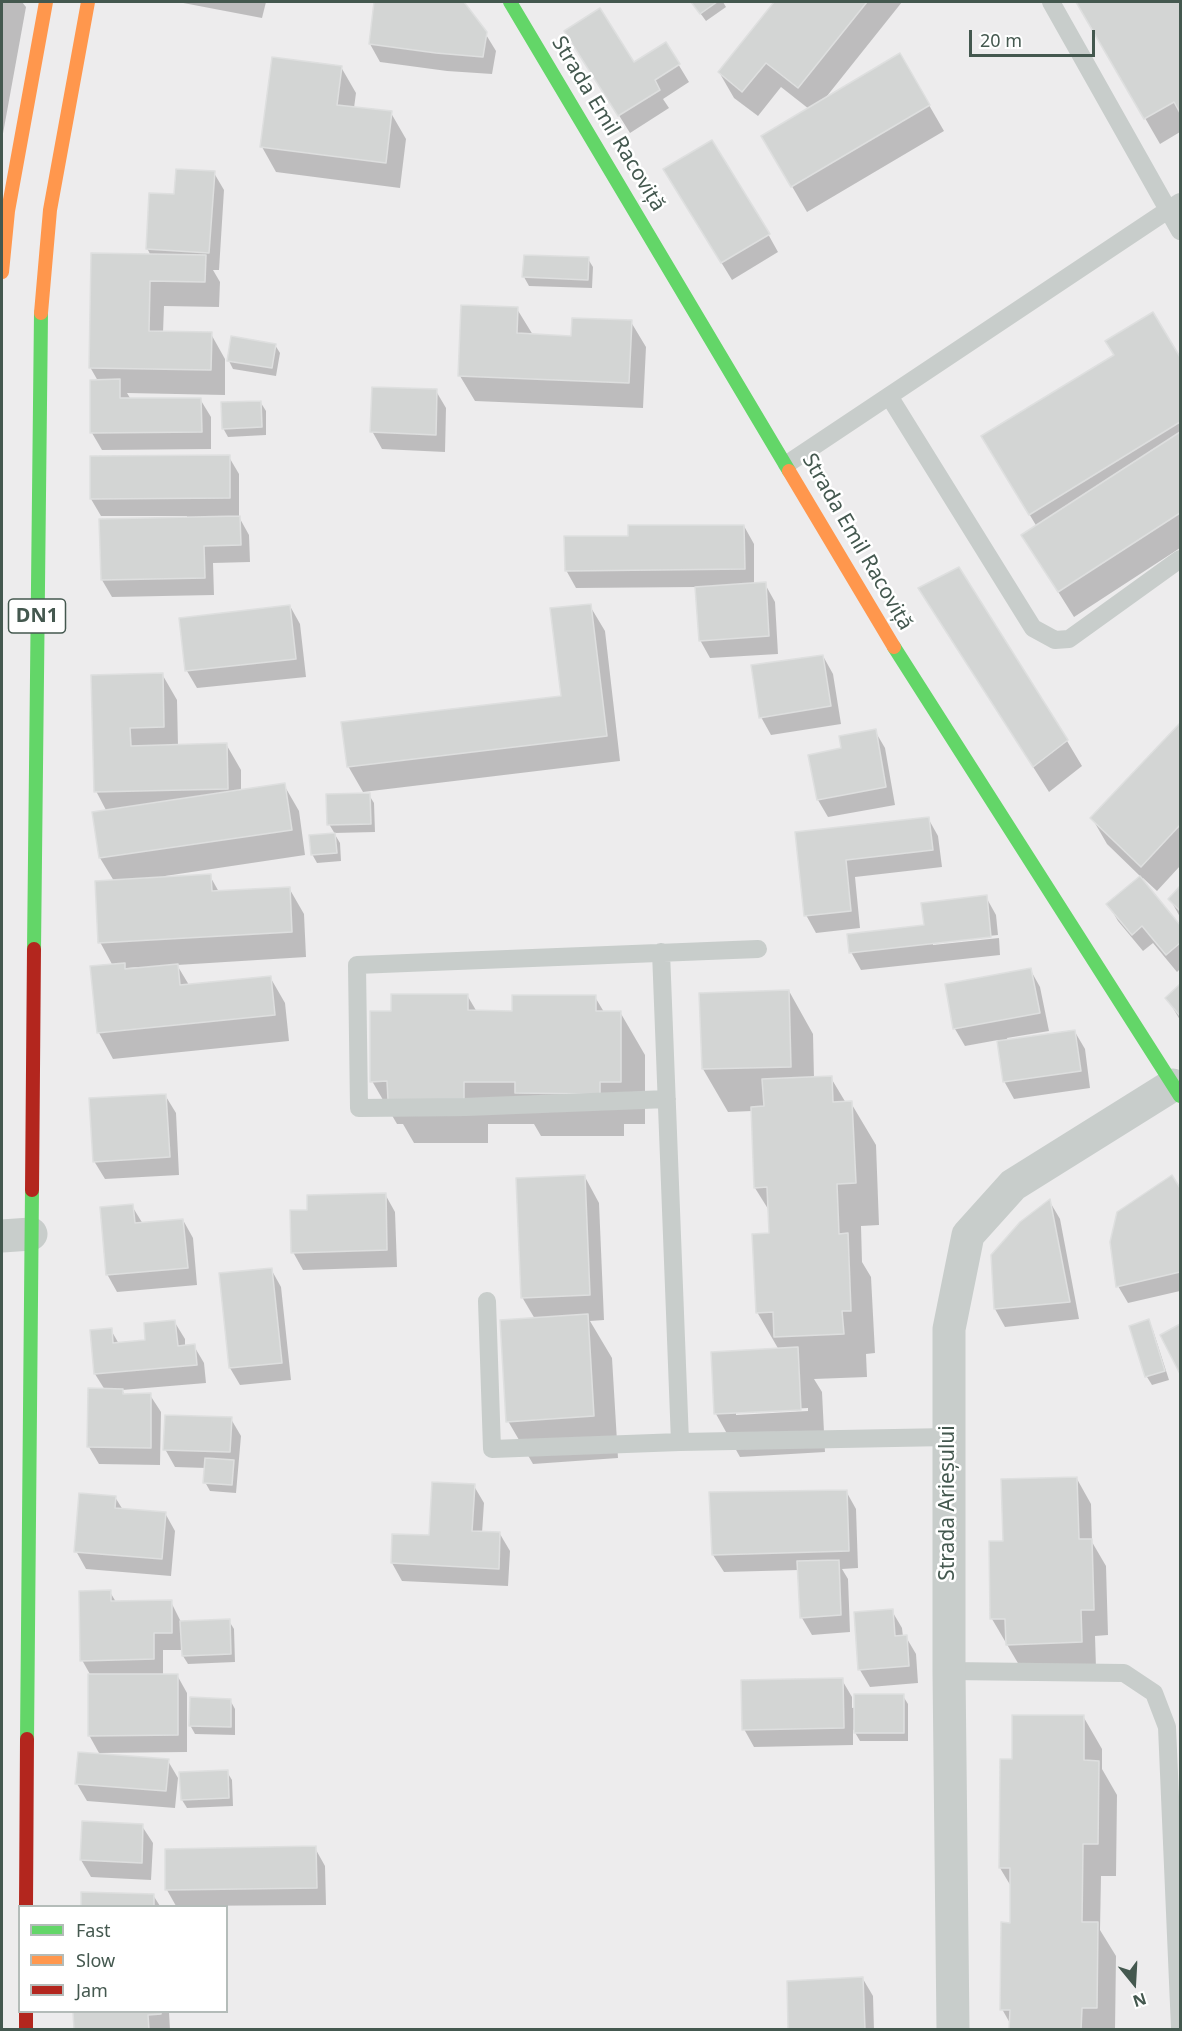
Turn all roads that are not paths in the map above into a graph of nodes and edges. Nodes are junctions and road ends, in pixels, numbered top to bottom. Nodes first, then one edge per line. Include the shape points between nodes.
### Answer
1 (45, 2) edge
2 (88, 2) edge
3 (510, 2) edge
4 (1051, 2) edge
5 (1175, 206) edge
6 (5, 210) edge
7 (1180, 231) edge
8 (2, 272) edge
9 (889, 396) junction
10 (786, 464) junction
11 (1180, 559) edge
12 (758, 949) dead end
13 (661, 952) junction
14 (1177, 1090) edge
15 (667, 1099) junction
16 (16, 1235) edge
17 (487, 1301) dead end
18 (948, 1437) junction
19 (680, 1442) junction
20 (949, 1671) junction
21 (26, 1905) edge
22 (26, 2013) edge
23 (1180, 2028) edge
24 (26, 2030) edge
25 (952, 2030) edge

1 - 6 main road
2 - 16 main road, DN1 via 50,210 40,328
3 - 10 main road, Strada Emil Racoviță
4 - 5 lane
5 - 7 lane
5 - 9 lane
6 - 8 main road
9 - 10 lane
9 - 11 lane via 1033,628 1055,640 1069,639
10 - 14 main road, Strada Emil Racoviță via 903,662
12 - 13 lane
13 - 15 lane
13 - 15 lane via 357,965 359,1108
14 - 18 street, Strada Arieșului via 1013,1185 968,1235 948,1329
15 - 19 lane
16 - 21 main road, DN1
17 - 19 lane via 492,1449
18 - 19 lane
18 - 20 street, Strada Arieșului
20 - 23 lane via 1124,1673 1154,1693 1167,1727
20 - 25 street, Strada Arieșului
22 - 24 main road

